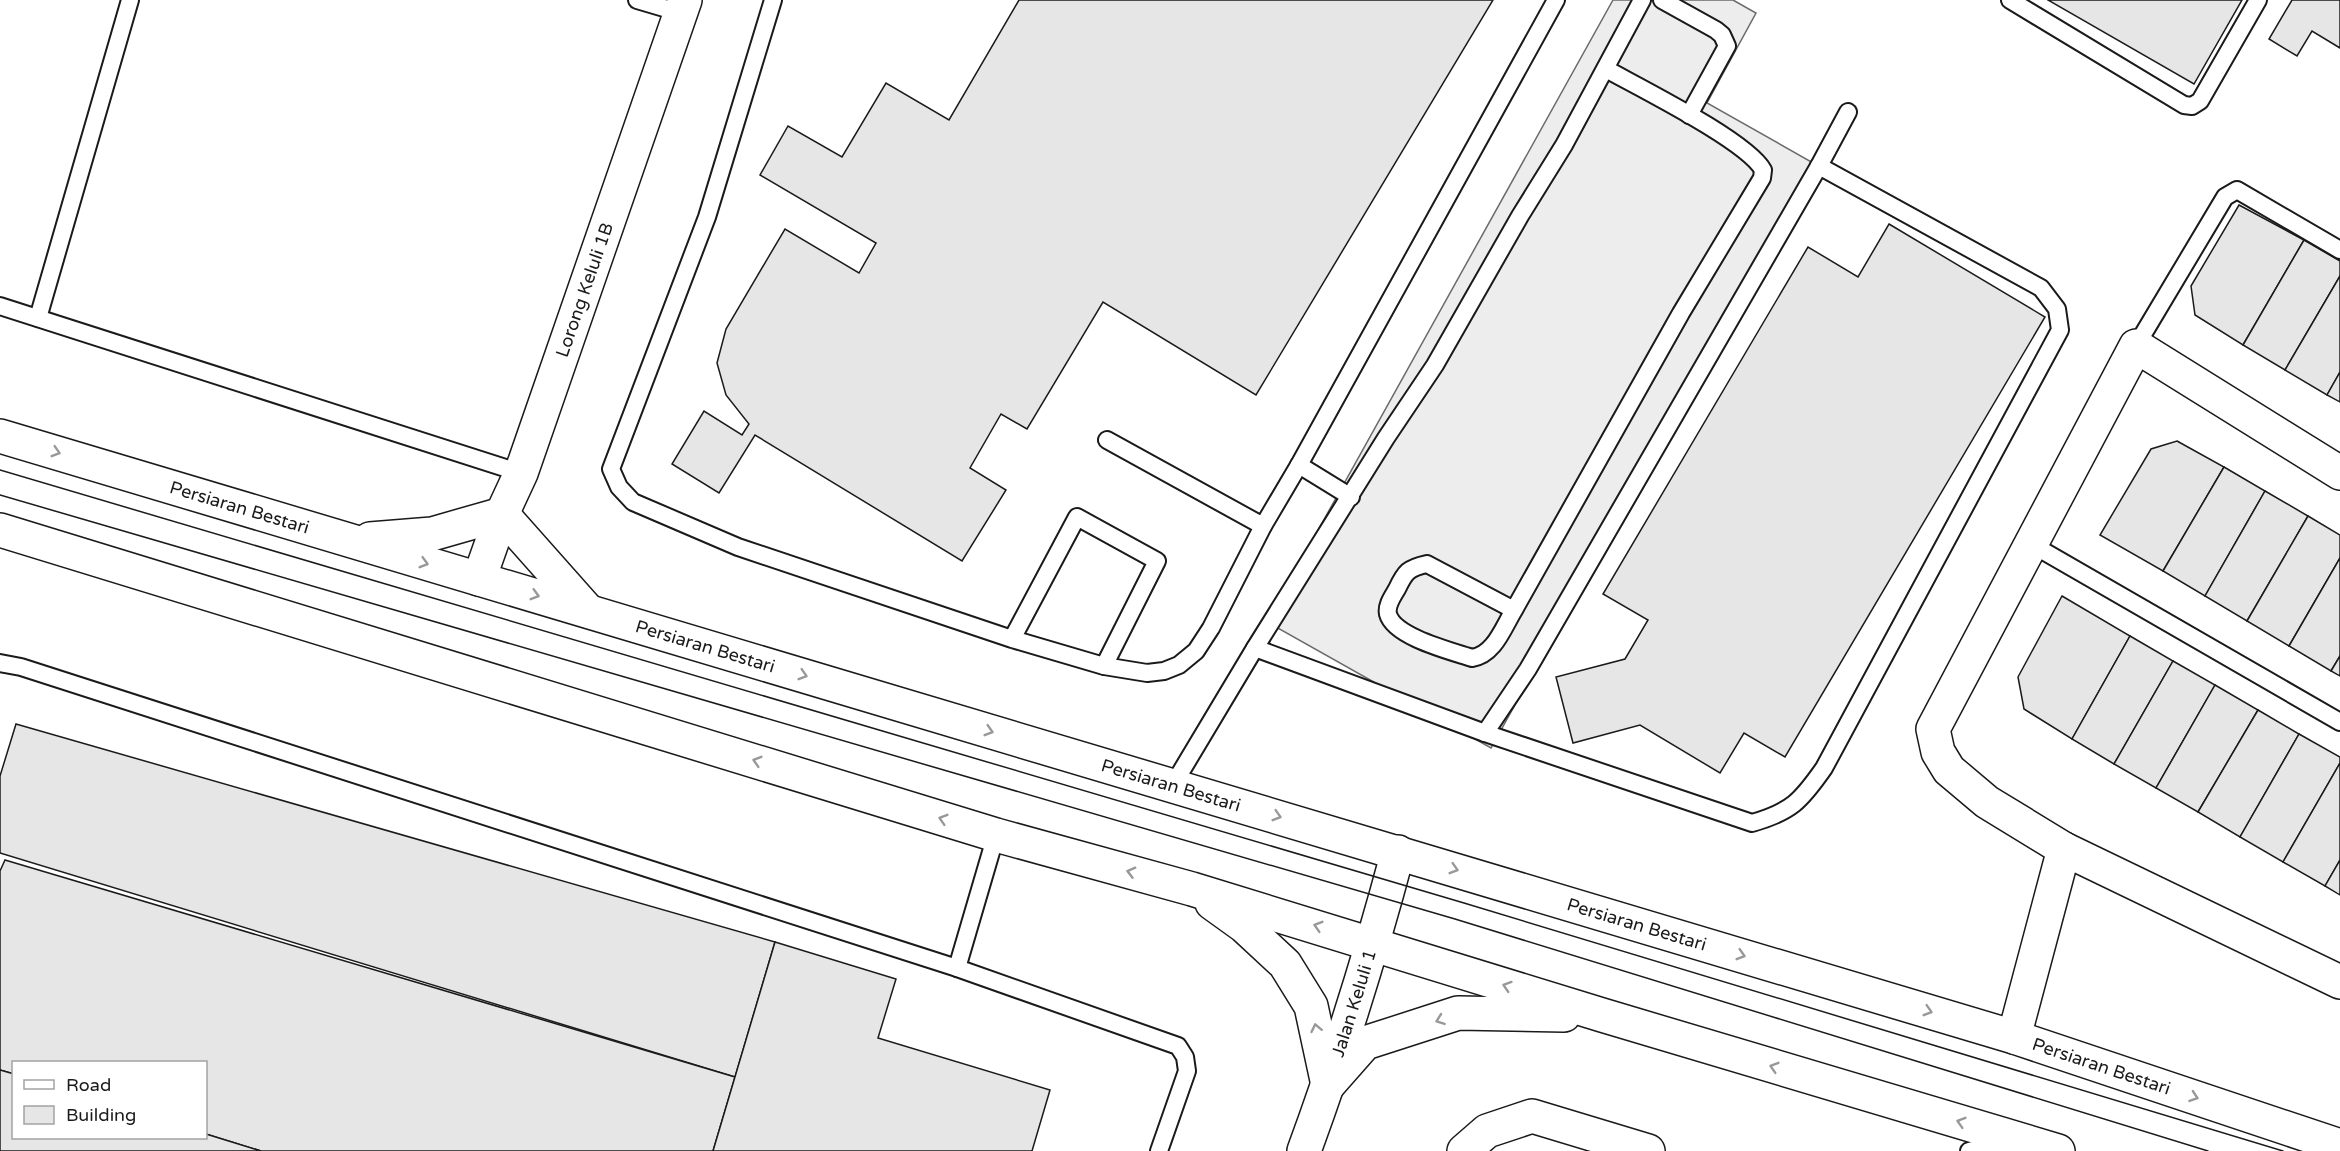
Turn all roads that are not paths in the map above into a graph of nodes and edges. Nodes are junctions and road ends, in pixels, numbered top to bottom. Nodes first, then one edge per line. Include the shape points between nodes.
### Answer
1 (130, 0) edge
2 (637, 0) edge
3 (773, 0) edge
4 (1556, 0) edge
5 (1642, 0) edge
6 (1662, 0) edge
7 (2010, 0) edge
8 (2258, 0) edge
9 (683, 6) edge
10 (1606, 69) junction
11 (1848, 112) dead end
12 (1689, 115) junction
13 (1819, 166) junction
14 (2340, 250) edge
15 (0, 306) edge
16 (38, 318) junction
17 (2136, 346) junction
18 (0, 436) edge
19 (1107, 440) dead end
20 (1299, 465) junction
21 (521, 473) junction
22 (2340, 473) edge
23 (1351, 497) junction
24 (502, 514) junction
25 (1263, 526) junction
26 (0, 530) edge
27 (349, 541) junction
28 (2031, 544) junction
29 (479, 579) junction
30 (1514, 610) junction
31 (588, 611) junction
32 (1012, 639) junction
33 (1255, 648) junction
34 (0, 663) edge
35 (1104, 666) junction
36 (2340, 722) edge
37 (1485, 733) junction
38 (1173, 785) junction
39 (996, 835) junction
40 (2064, 849) junction
41 (1398, 852) junction
42 (1192, 889) junction
43 (1374, 943) junction
44 (957, 968) junction
45 (2340, 982) edge
46 (1602, 1016) junction
47 (2014, 1036) junction
48 (1328, 1085) junction
49 (2340, 1146) edge
50 (2047, 1148) edge
51 (1159, 1151) edge
52 (1304, 1151) edge
53 (1464, 1151) edge
54 (1648, 1151) edge
55 (1969, 1151) edge

1 - 16 lane
2 - 9 lane
3 - 32 lane via 707,217 612,469 633,502 738,546
4 - 20 lane
5 - 10 lane
6 - 12 lane via 1716,30 1727,46
7 - 8 lane via 2184,105 2192,106 2200,101
9 - 21 main road, Lorong Keluli 1B
10 - 12 lane
10 - 23 lane via 1435,365
11 - 13 lane
12 - 30 lane via 1751,154 1763,170 1762,178
13 - 37 lane via 1528,669
13 - 37 lane via 2041,288 2057,309 2060,330 1824,768 1805,795 1779,815 1752,823
14 - 17 lane via 2237,190 2225,197
15 - 16 lane
16 - 21 lane
17 - 22 main road
17 - 28 main road
18 -> 27 main road, Persiaran Bestari
19 - 25 lane
20 - 23 lane
20 - 25 lane
21 - 24 main road, Lorong Keluli 1B
23 - 33 lane
24 - 27 main road via 432,534
24 - 29 main road, Lorong Keluli 1B
24 - 31 main road
25 - 35 lane via 1196,651 1164,671 1148,673
39 -> 26 main road
27 -> 29 main road, Persiaran Bestari
28 - 36 lane
28 - 40 main road via 1933,729 1938,752 1966,786
29 -> 31 main road, Persiaran Bestari
30 - 30 lane via 1426,564 1405,573 1388,607 1388,615 1398,629 1472,658 1489,651
31 -> 38 main road, Persiaran Bestari
32 - 35 lane
32 - 35 lane via 1077,517 1157,561
33 - 37 lane
33 - 38 lane
34 - 44 lane
38 -> 41 main road, Persiaran Bestari
42 -> 39 main road
39 - 44 lane
40 - 45 main road
40 - 47 main road
41 - 43 main road, Jalan Keluli 1
41 -> 47 main road, Persiaran Bestari
43 -> 42 main road
48 -> 42 main road via 1311,1006 1285,964 1244,926
46 -> 43 main road
43 - 48 main road, Jalan Keluli 1
44 - 51 lane via 1178,1046 1187,1071
46 -> 48 main road via 1458,1013 1365,1043
50 -> 46 main road
47 -> 49 main road, Persiaran Bestari
48 - 52 main road, Jalan Keluli 1
50 - 55 lane via 1989,1146
53 - 54 main road via 1487,1131 1532,1116

